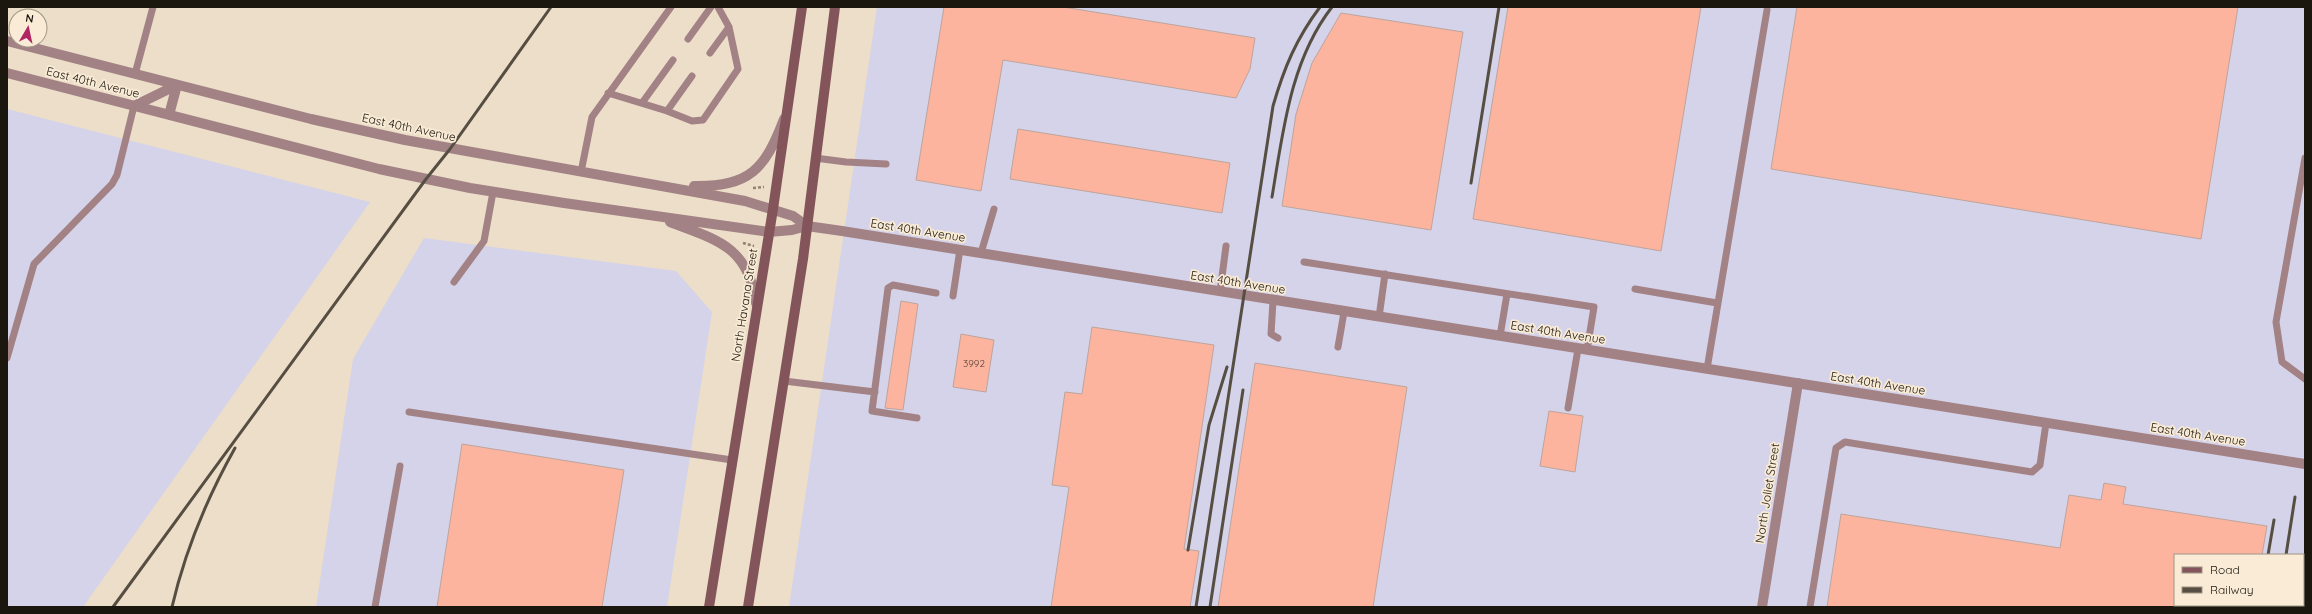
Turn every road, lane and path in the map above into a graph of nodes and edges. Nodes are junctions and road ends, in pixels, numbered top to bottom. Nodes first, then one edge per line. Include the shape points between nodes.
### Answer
1 (153, 7) edge
2 (671, 7) edge
3 (711, 7) edge
4 (718, 7) edge
5 (802, 7) edge
6 (834, 7) edge
7 (1767, 10) dead end
8 (729, 27) junction
9 (688, 39) dead end
10 (7, 41) edge
11 (710, 54) dead end
12 (673, 60) dead end
13 (7, 73) edge
14 (135, 74) junction
15 (692, 76) dead end
16 (176, 85) junction
17 (608, 93) junction
18 (642, 103) junction
19 (134, 106) junction
20 (788, 108) junction
21 (668, 111) junction
22 (169, 115) junction
23 (815, 158) junction
24 (2305, 158) edge
25 (886, 164) dead end
26 (581, 172) junction
27 (672, 186) junction
28 (750, 186) dead end
29 (764, 187) dead end
30 (493, 192) junction
31 (773, 209) junction
32 (994, 209) dead end
33 (653, 216) junction
34 (807, 226) junction
35 (769, 232) junction
36 (742, 243) dead end
37 (754, 246) dead end
38 (1226, 246) dead end
39 (960, 249) junction
40 (981, 253) junction
41 (1304, 262) dead end
42 (1385, 274) junction
43 (454, 282) dead end
44 (1635, 289) dead end
45 (1220, 292) junction
46 (936, 293) dead end
47 (1507, 294) junction
48 (953, 296) dead end
49 (1273, 301) junction
50 (1717, 303) junction
51 (757, 307) junction
52 (1344, 312) junction
53 (1379, 317) junction
54 (1500, 336) junction
55 (1278, 338) dead end
56 (1338, 347) dead end
57 (1582, 349) junction
58 (7, 358) edge
59 (1707, 369) junction
60 (2305, 379) edge
61 (784, 381) junction
62 (1798, 383) junction
63 (875, 392) junction
64 (1568, 408) dead end
65 (409, 412) dead end
66 (917, 418) dead end
67 (2046, 422) junction
68 (732, 460) junction
69 (2305, 464) edge
70 (400, 466) dead end
71 (374, 607) edge
72 (709, 607) edge
73 (748, 607) edge
74 (1762, 607) edge
75 (1810, 607) edge

1 - 14 lane
2 - 17 lane
3 - 9 lane
4 - 8 lane
5 - 20 main road, North Havana Street
6 - 23 main road
7 - 50 lane
8 - 11 lane
8 - 21 lane via 737,65 735,75 703,120 692,121
10 - 14 street, East 40th Avenue
12 - 18 lane
13 - 19 street, East 40th Avenue
14 - 16 street, East 40th Avenue
15 - 21 lane
16 - 19 street
16 - 22 street
16 - 26 street, East 40th Avenue via 398,139
17 - 18 lane
17 - 26 lane via 592,116
18 - 21 lane
19 - 22 street, East 40th Avenue
19 - 58 lane via 117,175 112,184 34,264
20 - 27 street via 762,164 743,179 720,186
20 - 31 main road, North Havana Street
22 - 30 street, East 40th Avenue via 380,169
23 - 25 lane
23 - 34 main road
24 - 60 lane via 2276,322 2282,362
26 - 27 street, East 40th Avenue
27 - 31 street, East 40th Avenue
28 - 29 path
30 - 33 street, East 40th Avenue
30 - 43 lane via 484,241
31 - 34 street, East 40th Avenue via 792,216
31 - 35 main road, North Havana Street
32 - 40 lane
33 - 35 street, East 40th Avenue
33 - 51 street via 722,244 741,259 751,277
34 - 35 street, East 40th Avenue
34 - 39 street, East 40th Avenue
34 - 61 main road
35 - 51 main road, North Havana Street
36 - 37 path
38 - 45 lane
39 - 40 street, East 40th Avenue
39 - 48 lane
40 - 45 street, East 40th Avenue
41 - 42 lane
42 - 47 lane
42 - 53 lane
44 - 50 lane
45 - 49 street, East 40th Avenue
46 - 63 lane via 894,286 888,288
47 - 54 lane
47 - 57 lane via 1594,307
49 - 52 street, East 40th Avenue
49 - 55 lane via 1271,334
50 - 59 lane
51 - 68 main road, North Havana Street
52 - 53 street, East 40th Avenue
52 - 56 lane
53 - 54 street, East 40th Avenue
54 - 57 street, East 40th Avenue
57 - 59 street, East 40th Avenue
57 - 64 lane
59 - 62 street, East 40th Avenue
61 - 63 lane
61 - 73 main road
62 - 67 street, East 40th Avenue
62 - 74 street, North Joliet Street
63 - 66 lane via 871,410 873,413
65 - 68 lane
67 - 69 street, East 40th Avenue
67 - 75 lane via 2040,465 2032,472 1845,442 1836,448
68 - 72 main road, North Havana Street
70 - 71 lane

